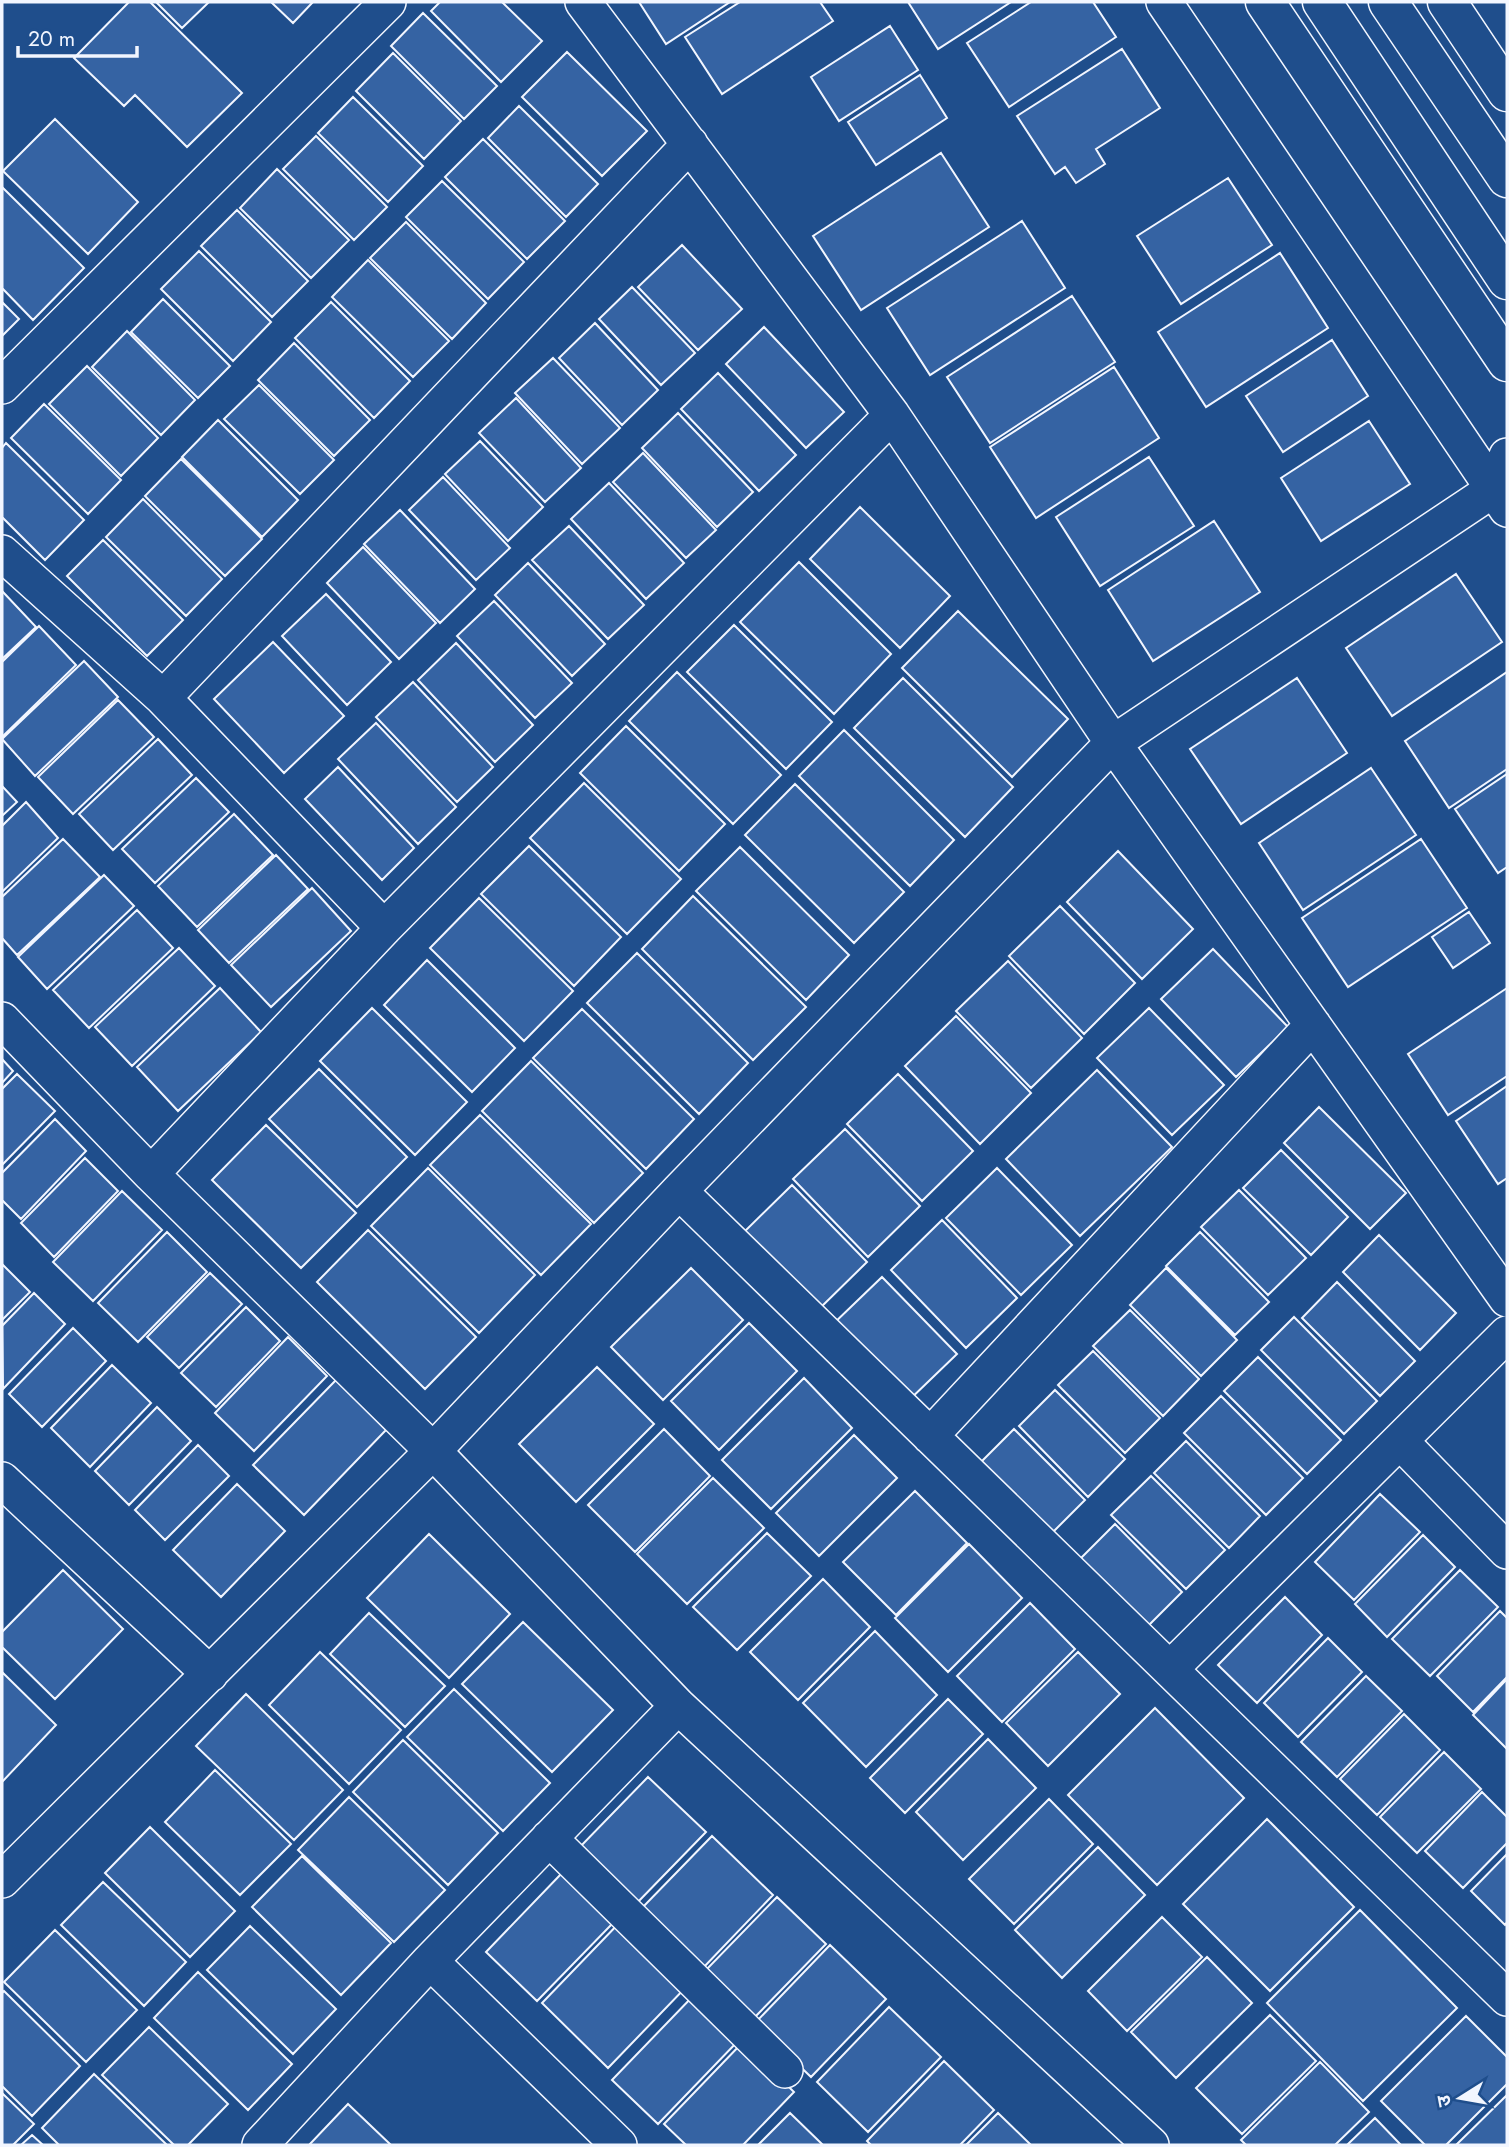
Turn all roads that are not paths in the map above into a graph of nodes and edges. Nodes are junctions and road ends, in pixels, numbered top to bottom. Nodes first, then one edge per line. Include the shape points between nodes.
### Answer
1 (388, 2) edge
2 (583, 2) edge
3 (1164, 2) edge
4 (1265, 2) edge
5 (1322, 2) edge
6 (1388, 2) edge
7 (1447, 2) edge
8 (1507, 92) edge
9 (690, 144) junction
10 (1507, 178) edge
11 (1507, 281) edge
12 (1507, 362) edge
13 (2, 386) edge
14 (892, 415) junction
15 (1507, 456) edge
16 (1503, 495) edge
17 (2, 553) edge
18 (163, 698) junction
19 (1113, 743) junction
20 (384, 928) junction
21 (2, 1020) edge
22 (1313, 1025) junction
23 (151, 1174) junction
24 (679, 1191) junction
25 (1507, 1299) edge
26 (1507, 1334) edge
27 (930, 1436) junction
28 (1400, 1441) junction
29 (433, 1451) junction
30 (2, 1480) edge
31 (1507, 1551) edge
32 (1170, 1669) junction
33 (210, 1674) junction
34 (678, 1706) junction
35 (549, 1838) junction
36 (2, 1880) edge
37 (430, 1961) junction
38 (1507, 1998) edge
39 (785, 2070) dead end
40 (260, 2145) edge
41 (619, 2145) edge
42 (1151, 2145) edge

1 - 13 street
2 - 9 street
3 - 16 street
4 - 12 main road
5 - 11 main road
6 - 10 main road
7 - 8 main road
9 - 14 street
9 - 18 street
14 - 19 street
14 - 20 street
15 - 16 street
16 - 19 street
17 - 18 street
18 - 20 street
19 - 22 street
19 - 24 street
20 - 23 street
21 - 23 street
22 - 25 street
22 - 27 street
23 - 29 street
24 - 27 street
24 - 29 street
26 - 28 street
27 - 32 street
28 - 31 street
28 - 32 street
29 - 33 street
29 - 34 street
30 - 33 street
32 - 38 street
33 - 36 street
34 - 35 street
34 - 42 street
35 - 37 street
35 - 39 street
37 - 40 street
37 - 41 street

